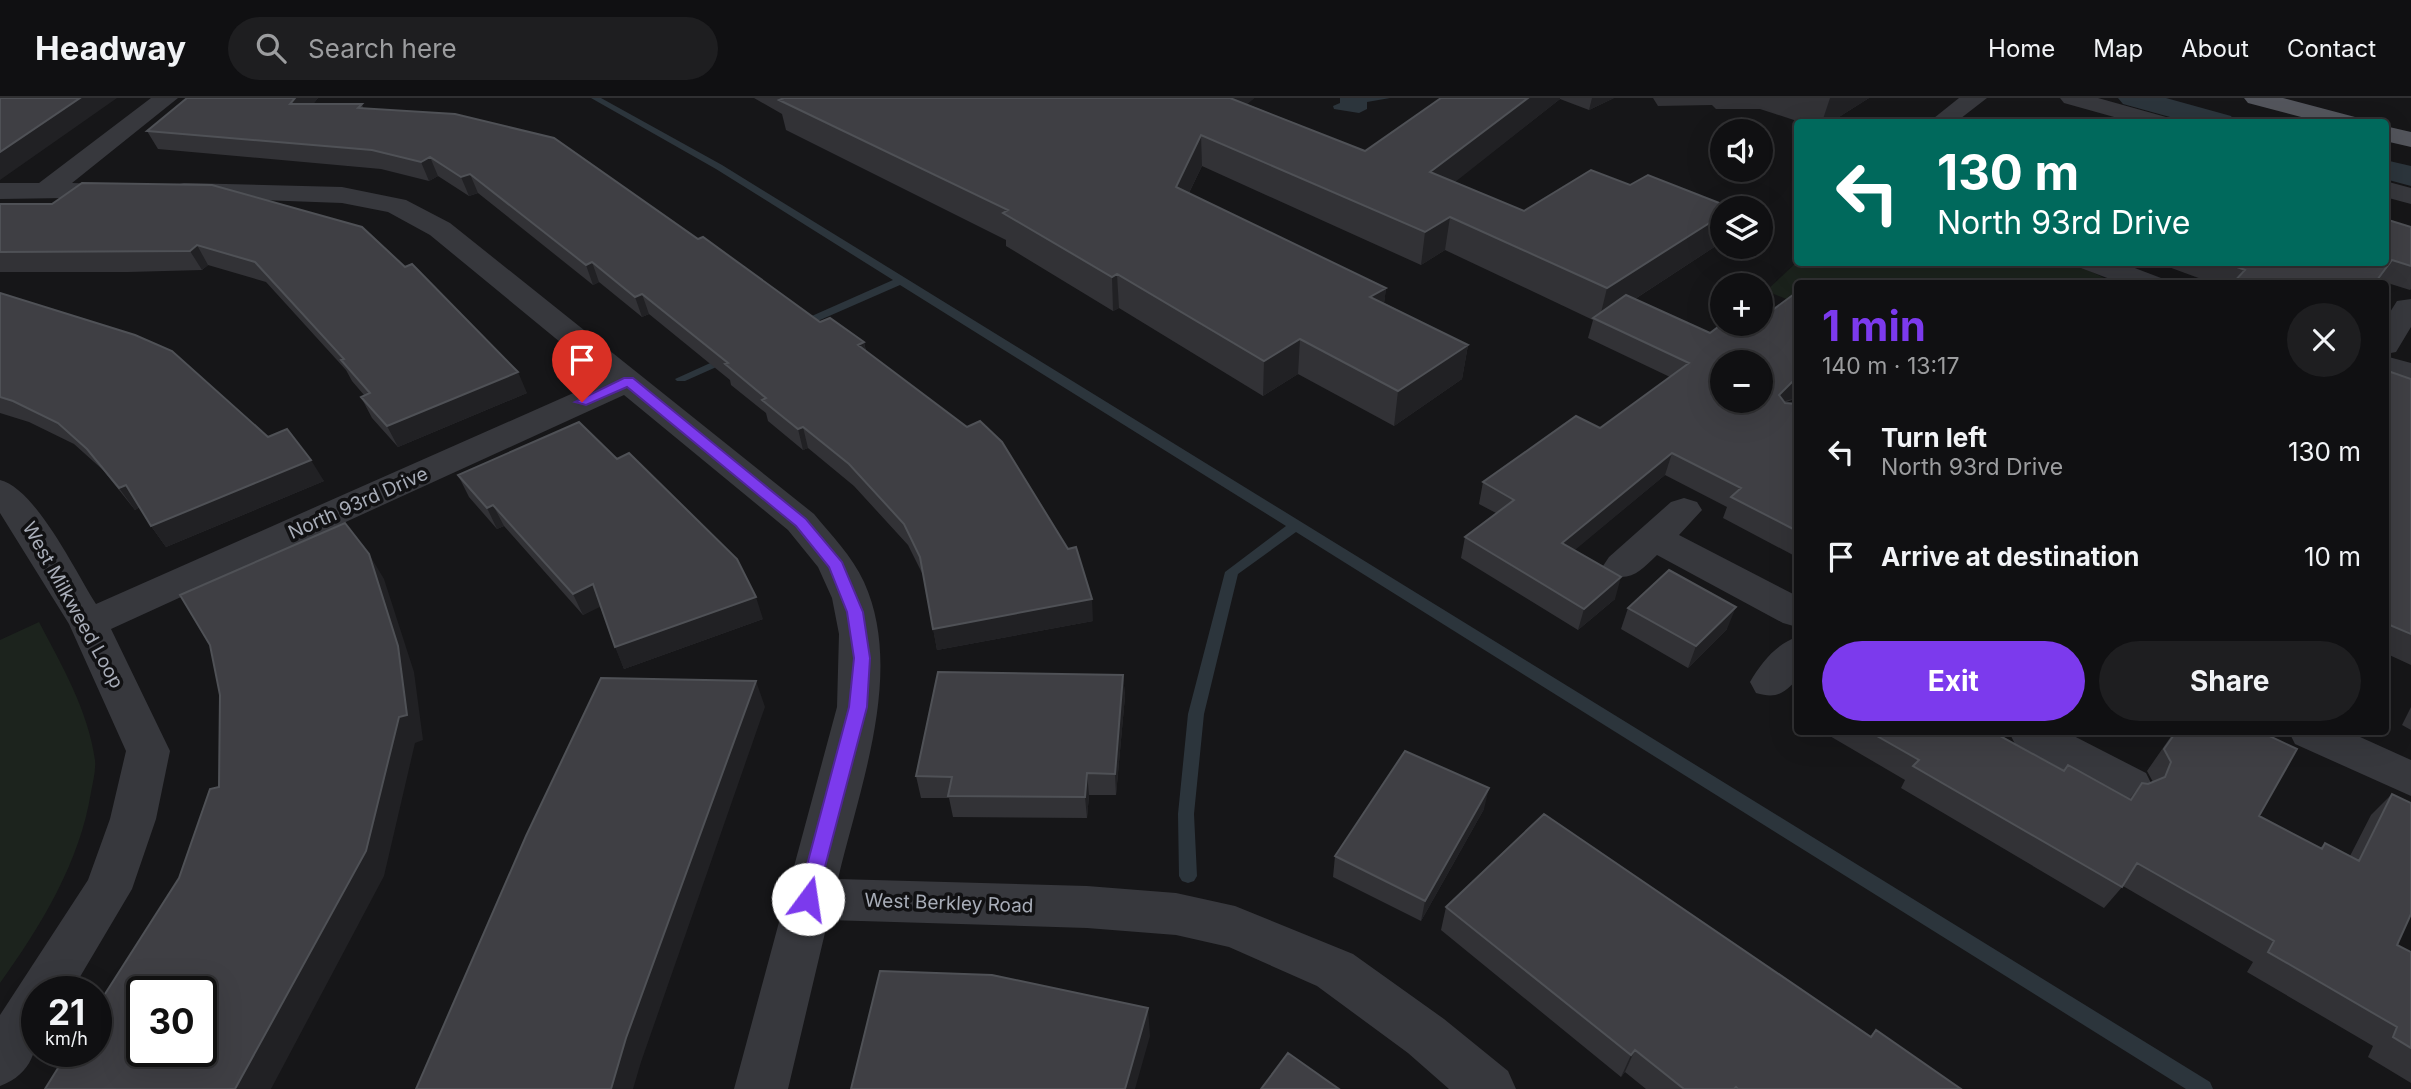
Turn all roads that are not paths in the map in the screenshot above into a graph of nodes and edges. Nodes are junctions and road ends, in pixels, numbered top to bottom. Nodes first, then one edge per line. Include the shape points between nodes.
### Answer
1 (166, 98) edge
2 (1975, 98) edge
3 (2072, 98) edge
4 (2256, 98) edge
5 (1945, 119) edge
6 (2146, 119) edge
7 (2335, 119) edge
8 (2389, 134) edge
9 (2411, 140) edge
10 (47, 190) junction
11 (2389, 190) edge
12 (0, 191) edge
13 (2411, 196) edge
14 (2101, 266) edge
15 (2136, 280) edge
16 (2401, 305) edge
17 (2389, 335) edge
18 (2389, 366) edge
19 (2411, 374) edge
20 (628, 381) junction
21 (0, 491) edge
22 (1684, 510) dead end
23 (1654, 537) junction
24 (1622, 566) dead end
25 (1794, 611) edge
26 (88, 623) junction
27 (1794, 655) edge
28 (1771, 682) dead end
29 (2317, 735) edge
30 (2052, 737) edge
31 (2411, 779) edge
32 (2130, 785) dead end
33 (808, 899) junction
34 (53, 976) edge
35 (21, 1028) edge
36 (0, 1061) edge
37 (761, 1089) edge
38 (1489, 1089) edge

1 - 10 street
2 - 5 street
3 - 6 street
4 - 7 main road
8 - 9 main road
10 - 12 street
10 - 20 street via 328,194 396,206 440,229
11 - 13 street
14 - 15 street
16 - 17 street
18 - 19 street
20 - 26 street, North 93rd Drive
20 - 33 street via 801,522 836,566 855,612 862,658 858,707
21 - 26 street, West Milkweed Loop via 19,511
22 - 23 street
23 - 24 street
23 - 25 street
26 - 34 street, West Milkweed Loop via 148,751 133,819 108,889
27 - 28 street
29 - 31 street
30 - 32 street
33 - 37 street
33 - 38 street, West Berkley Road via 1087,907 1176,914 1235,927 1335,970
35 - 36 street

